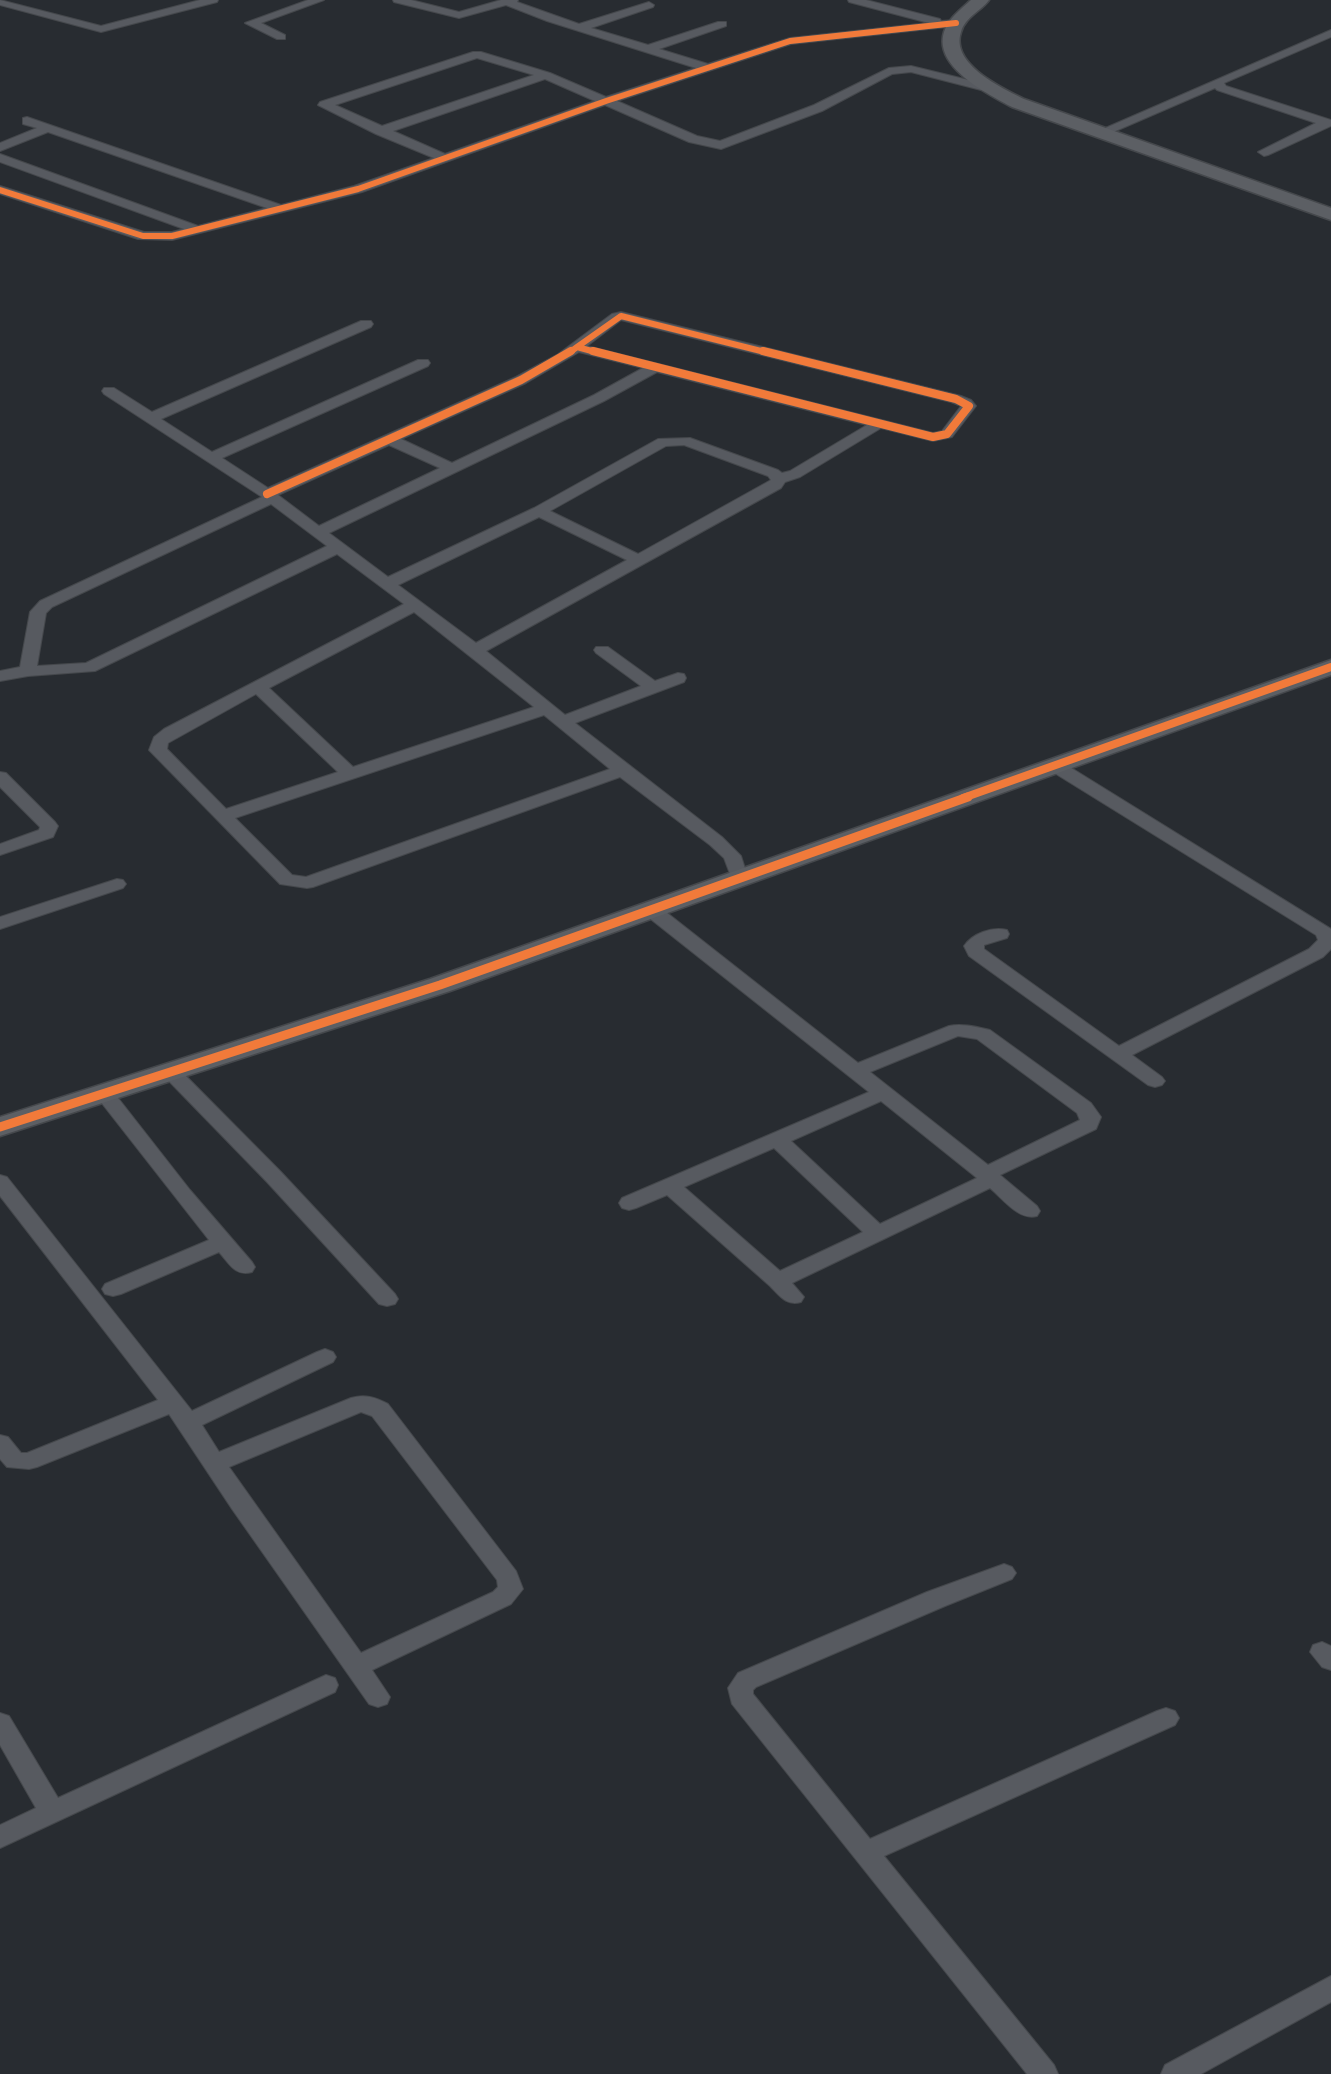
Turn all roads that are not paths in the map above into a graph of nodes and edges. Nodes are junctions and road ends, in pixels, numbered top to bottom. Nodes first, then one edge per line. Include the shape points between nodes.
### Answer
1 (213, 0) edge
2 (319, 0) edge
3 (398, 0) edge
4 (853, 0) edge
5 (981, 0) edge
6 (510, 1) edge
7 (0, 2) edge
8 (649, 5) dead end
9 (951, 23) junction
10 (722, 24) dead end
11 (579, 28) junction
12 (1331, 33) edge
13 (281, 37) dead end
14 (648, 49) junction
15 (706, 67) junction
16 (546, 75) junction
17 (1218, 82) junction
18 (988, 88) junction
19 (606, 101) junction
20 (27, 121) dead end
21 (48, 128) junction
22 (380, 131) junction
23 (1100, 133) junction
24 (0, 147) edge
25 (1264, 152) dead end
26 (0, 158) edge
27 (447, 159) junction
28 (0, 190) edge
29 (281, 209) junction
30 (1331, 214) edge
31 (195, 229) junction
32 (366, 324) dead end
33 (576, 347) junction
34 (423, 363) dead end
35 (654, 368) junction
36 (110, 391) dead end
37 (151, 418) junction
38 (878, 424) junction
39 (389, 439) junction
40 (213, 457) junction
41 (451, 468) junction
42 (779, 479) junction
43 (270, 496) junction
44 (539, 511) junction
45 (319, 532) junction
46 (338, 546) junction
47 (638, 560) junction
48 (387, 584) junction
49 (414, 605) junction
50 (475, 650) junction
51 (602, 650) dead end
52 (1331, 667) edge
53 (27, 671) junction
54 (0, 676) edge
55 (678, 678) dead end
56 (259, 688) junction
57 (654, 688) junction
58 (548, 708) junction
59 (564, 722) junction
60 (1054, 765) junction
61 (622, 770) junction
62 (349, 773) junction
63 (0, 777) edge
64 (223, 816) junction
65 (0, 850) edge
66 (739, 878) junction
67 (117, 884) dead end
68 (650, 909) junction
69 (0, 923) edge
70 (1000, 934) dead end
71 (1119, 1054) junction
72 (855, 1071) junction
73 (171, 1072) junction
74 (1155, 1081) dead end
75 (883, 1093) junction
76 (104, 1094) junction
77 (0, 1127) edge
78 (778, 1140) junction
79 (989, 1177) junction
80 (0, 1182) edge
81 (670, 1186) junction
82 (629, 1203) dead end
83 (1030, 1210) dead end
84 (877, 1233) junction
85 (223, 1242) junction
86 (244, 1266) dead end
87 (778, 1281) junction
88 (113, 1289) dead end
89 (793, 1297) dead end
90 (387, 1299) dead end
91 (326, 1358) dead end
92 (173, 1403) junction
93 (188, 1422) junction
94 (0, 1443) edge
95 (214, 1464) junction
96 (1004, 1573) dead end
97 (357, 1665) junction
98 (326, 1685) dead end
99 (378, 1697) dead end
100 (1166, 1718) dead end
101 (0, 1723) edge
102 (52, 1812) junction
103 (0, 1837) edge
104 (865, 1853) junction
105 (1330, 1990) edge
106 (1186, 2072) edge
107 (1044, 2074) edge

1 - 7 street via 101,29
2 - 13 street via 251,23
3 - 6 street via 459,15
4 - 9 street
5 - 9 street
6 - 11 street
8 - 11 street
9 - 15 street via 805,38
9 - 18 street via 950,39 957,63
10 - 14 street
11 - 14 street
12 - 17 street
14 - 15 street
15 - 19 street
16 - 19 street
16 - 22 street
16 - 22 street via 485,55 471,55 324,105
17 - 23 street
17 - 25 street via 1221,88 1327,123
18 - 19 street via 898,68 801,115 717,146
18 - 23 street
19 - 27 street
20 - 21 street
21 - 24 street
21 - 29 street
22 - 27 street
23 - 30 street
26 - 31 street
27 - 29 street via 332,197
28 - 31 street via 143,236 172,237
29 - 31 street
32 - 37 street
33 - 35 street
33 - 38 street via 617,317 626,316 956,399 969,406 941,437
33 - 39 street via 521,380
34 - 40 street
35 - 38 street
35 - 41 street
36 - 37 street
37 - 40 street
38 - 42 street via 795,474
39 - 41 street
39 - 43 street
40 - 43 street
41 - 45 street
42 - 44 street via 773,473 673,440
42 - 47 street via 776,485
43 - 45 street
43 - 53 street via 46,604 38,612
44 - 47 street
44 - 48 street
45 - 46 street
46 - 48 street
46 - 53 street via 89,668
47 - 50 street
48 - 49 street
49 - 50 street
49 - 56 street
50 - 58 street
51 - 57 street
52 - 60 street
53 - 54 street
55 - 57 street
56 - 62 street
56 - 64 street via 160,741 158,750
57 - 59 street
58 - 59 street
58 - 62 street
59 - 61 street
60 - 66 street
60 - 71 street via 1324,932 1329,941 1316,952
61 - 64 street via 307,883 286,880
61 - 66 street via 732,856
62 - 64 street
63 - 65 street via 49,826 47,833
66 - 68 street
67 - 69 street
68 - 72 street
68 - 73 street via 440,985
70 - 71 street via 977,941 973,946 976,952
71 - 74 street
72 - 75 street
72 - 79 street via 957,1030 971,1030 983,1034 1091,1117 1089,1124
73 - 76 street
73 - 90 street
75 - 78 street
75 - 79 street
76 - 77 street
76 - 85 street
78 - 81 street
78 - 84 street
79 - 83 street
79 - 84 street
80 - 92 street
81 - 82 street
81 - 87 street
84 - 87 street
85 - 86 street
85 - 88 street
87 - 89 street
91 - 93 street
92 - 93 street
92 - 94 street via 29,1461 15,1461
93 - 95 street
95 - 97 street
95 - 97 street via 358,1404 370,1404 380,1410 508,1577 511,1589 502,1598
96 - 104 street via 747,1680 740,1688 741,1697
97 - 99 street
98 - 102 street
100 - 104 street
101 - 102 street
102 - 103 street
104 - 107 street
105 - 106 street

